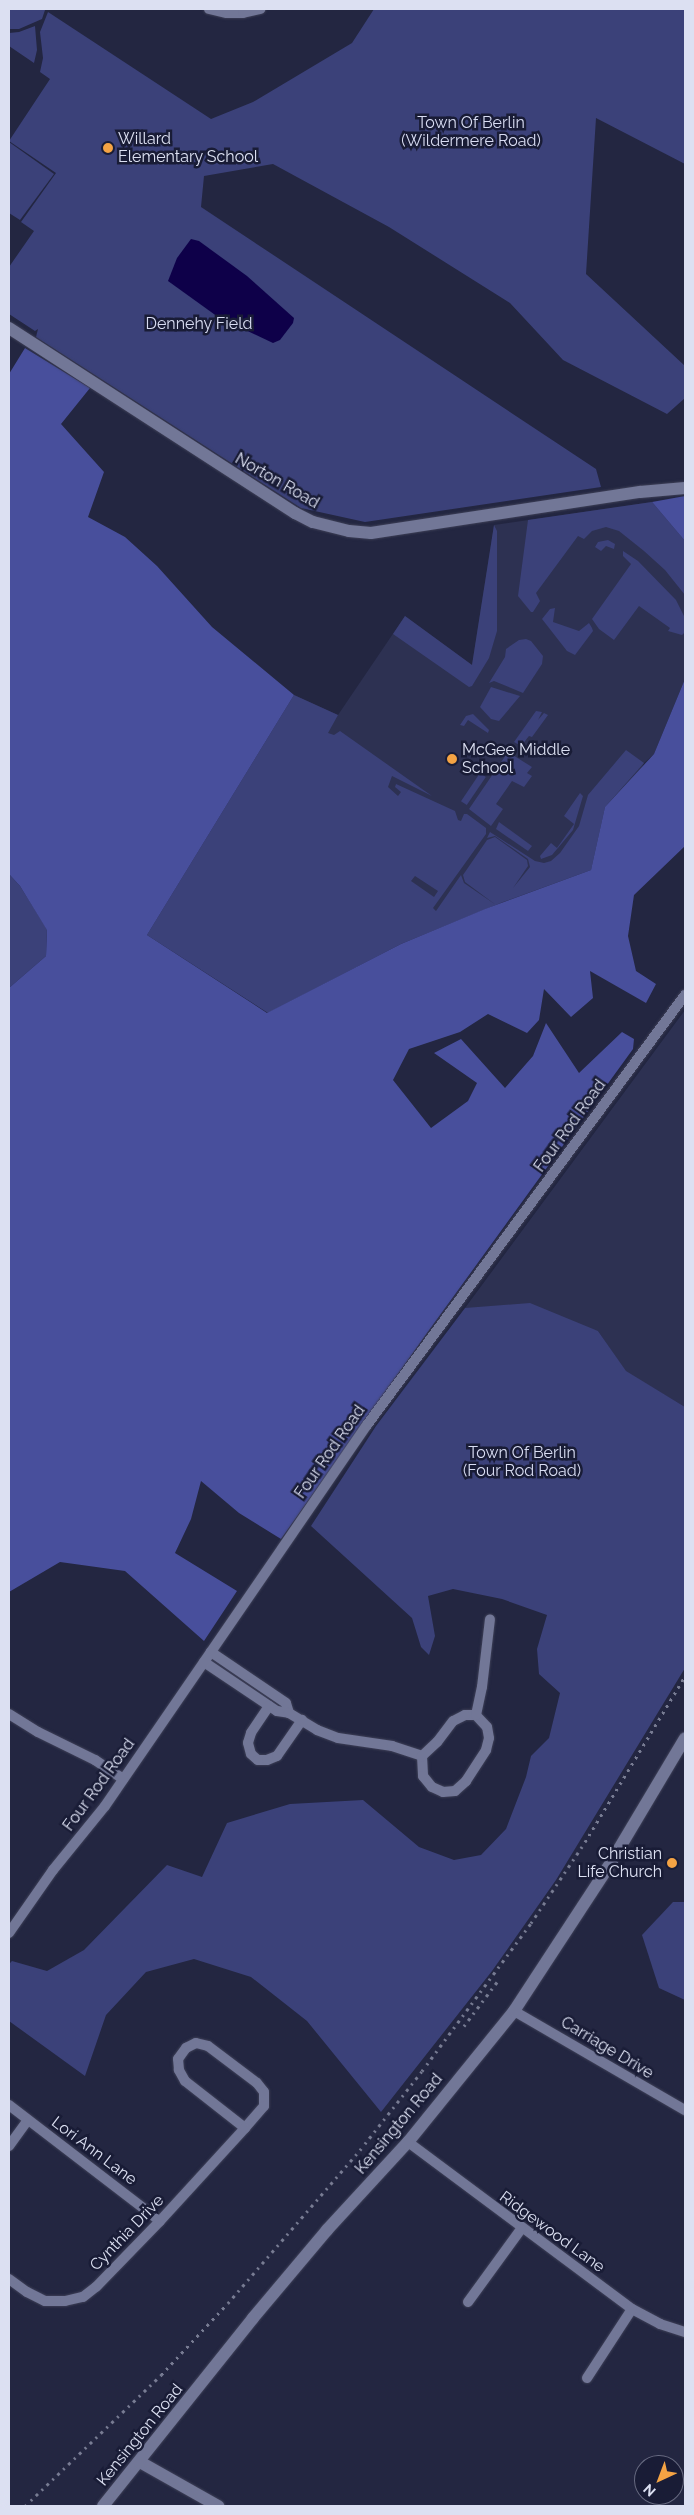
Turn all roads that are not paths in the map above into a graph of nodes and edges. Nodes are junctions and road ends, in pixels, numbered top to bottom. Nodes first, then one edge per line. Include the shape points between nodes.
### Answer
1 (209, 9) edge
2 (261, 9) edge
3 (9, 328) edge
4 (685, 488) edge
5 (685, 995) edge
6 (490, 1619) dead end
7 (211, 1652) junction
8 (204, 1662) junction
9 (269, 1706) junction
10 (289, 1713) junction
11 (9, 1714) edge
12 (476, 1716) junction
13 (302, 1720) junction
14 (685, 1738) edge
15 (422, 1756) junction
16 (123, 1779) junction
17 (9, 1933) edge
18 (514, 2011) junction
19 (9, 2105) edge
20 (685, 2110) edge
21 (28, 2120) junction
22 (245, 2128) junction
23 (408, 2142) junction
24 (9, 2146) edge
25 (160, 2220) junction
26 (521, 2229) junction
27 (9, 2279) edge
28 (468, 2302) dead end
29 (632, 2309) junction
30 (685, 2332) edge
31 (587, 2378) dead end
32 (140, 2462) junction
33 (104, 2506) edge
34 (218, 2506) edge

1 - 2 street via 227,13
3 - 4 street, Norton Road via 295,513 313,522 348,531 371,533
5 - 7 street, Four Rod Road via 367,1425
6 - 12 street
7 - 8 street, Four Rod Road
7 - 10 street via 286,1703
8 - 9 street
8 - 16 street, Four Rod Road
9 - 10 street
9 - 13 street via 248,1743 251,1754 258,1760 277,1756
10 - 13 street
11 - 16 street via 95,1760
12 - 15 street via 465,1715 453,1721
12 - 15 street via 486,1727 489,1738 486,1750 466,1781 455,1791 443,1792 432,1787 423,1776
13 - 15 street via 338,1738 392,1746
14 - 18 street, Kensington Road via 607,1869
16 - 17 street, Four Rod Road
18 - 20 street, Carriage Drive
18 - 23 street, Kensington Road
19 - 21 street, Lori Ann Lane
21 - 24 street
21 - 25 street, Lori Ann Lane
22 - 22 street, Cynthia Drive via 264,2106 264,2092 257,2082 208,2046 196,2043 186,2048 178,2059 178,2070 185,2081
22 - 25 street, Cynthia Drive
23 - 26 street, Ridgewood Lane
23 - 32 street, Kensington Road via 327,2230 253,2318
25 - 27 street, Cynthia Drive via 83,2297 65,2302 45,2301
26 - 28 street
26 - 29 street, Ridgewood Lane
29 - 30 street, Ridgewood Lane via 660,2324
29 - 31 street
32 - 33 street, Kensington Road
32 - 34 street

